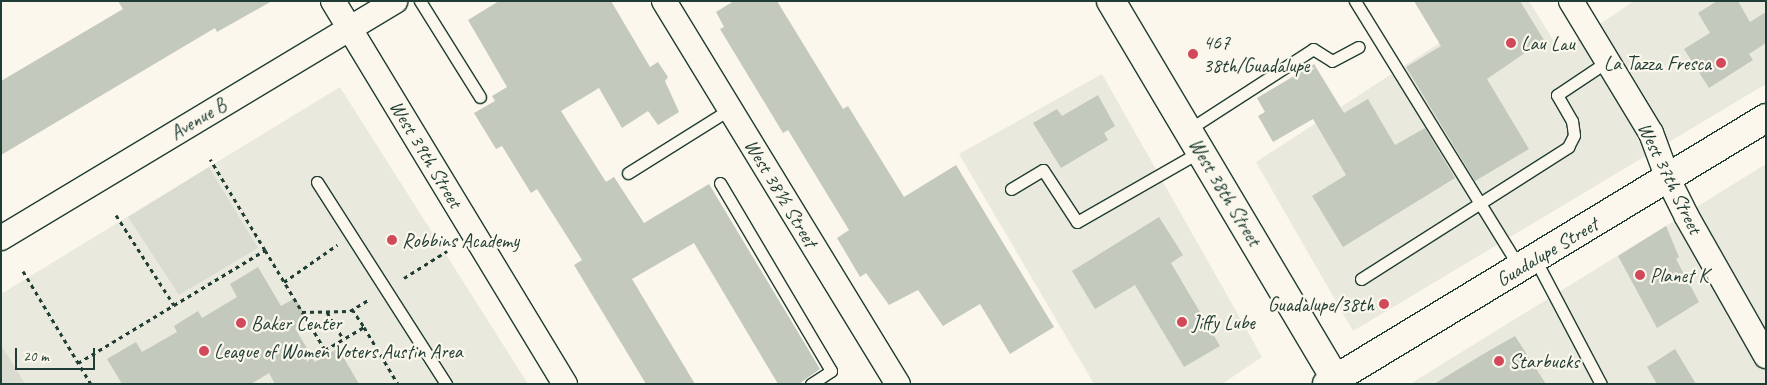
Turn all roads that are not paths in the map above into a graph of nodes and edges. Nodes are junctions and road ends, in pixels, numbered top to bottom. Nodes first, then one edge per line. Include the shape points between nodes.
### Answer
1 (333, 1) edge
2 (395, 1) edge
3 (420, 1) edge
4 (664, 1) edge
5 (1111, 1) edge
6 (1356, 1) edge
7 (1571, 1) edge
8 (350, 28) junction
9 (1358, 47) dead end
10 (1608, 61) junction
11 (480, 97) dead end
12 (730, 109) junction
13 (1766, 118) edge
14 (1194, 141) junction
15 (628, 173) dead end
16 (1668, 179) junction
17 (317, 182) dead end
18 (720, 182) dead end
19 (1011, 189) dead end
20 (1480, 203) junction
21 (1, 238) edge
22 (1528, 264) junction
23 (1361, 280) dead end
24 (1766, 356) edge
25 (1333, 382) edge
26 (446, 384) edge
27 (565, 384) edge
28 (811, 384) edge
29 (898, 384) edge
30 (1601, 384) edge

1 - 8 street, West 39th Street
2 - 8 street, Avenue B
3 - 11 lane
4 - 12 street, West 38½ Street
5 - 14 main road, West 38th Street
6 - 20 lane
7 - 10 street, West 37th Street
8 - 21 street, Avenue B
8 - 27 street, West 39th Street
9 - 14 lane via 1332,61 1313,50
10 - 16 street, West 37th Street via 1651,133
10 - 20 lane via 1557,95 1572,121 1574,135 1568,148
12 - 15 lane
12 - 29 street, West 38½ Street
13 - 16 main road, Guadalupe Street
14 - 19 lane via 1077,222 1043,170
14 - 25 main road, West 38th Street
16 - 22 main road, Guadalupe Street
16 - 24 street, West 37th Street
17 - 26 lane
18 - 28 lane via 831,371
20 - 22 lane
20 - 23 lane
22 - 25 main road, Guadalupe Street
22 - 30 lane

